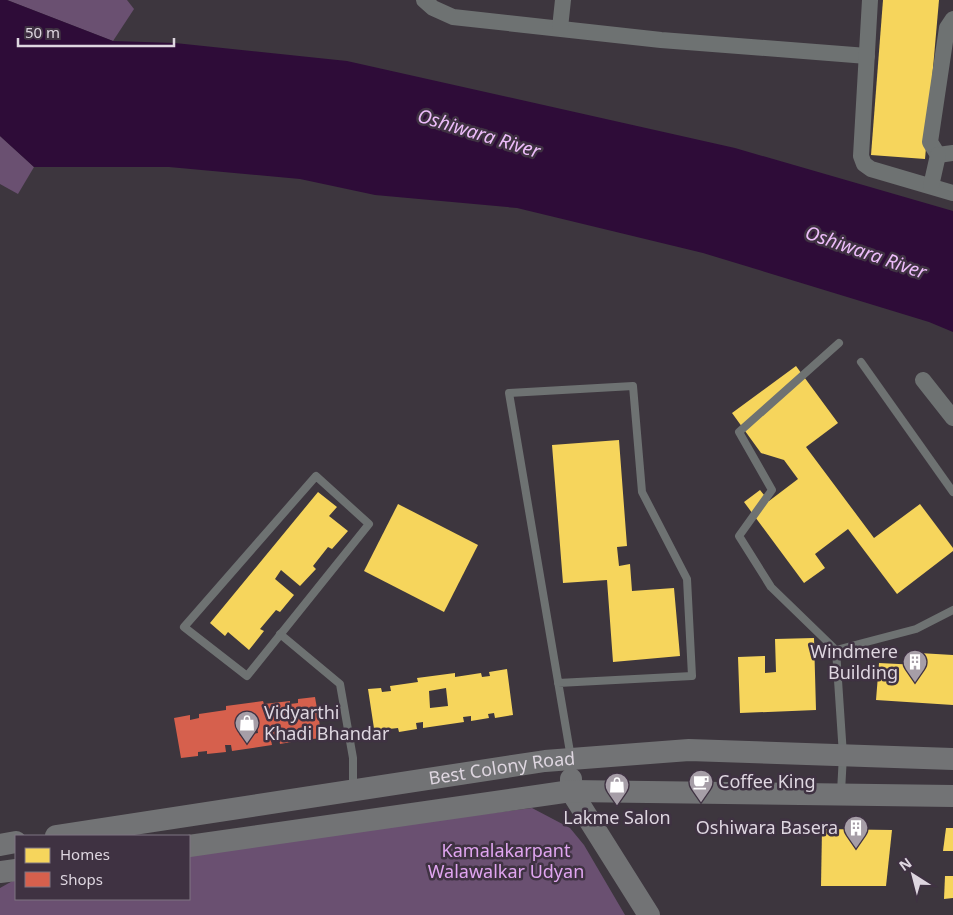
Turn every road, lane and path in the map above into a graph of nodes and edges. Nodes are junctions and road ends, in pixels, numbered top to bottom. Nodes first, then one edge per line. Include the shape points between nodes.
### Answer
1 (424, 0) edge
2 (563, 0) edge
3 (870, 0) edge
4 (953, 19) edge
5 (560, 28) junction
6 (867, 56) junction
7 (946, 154) edge
8 (931, 186) junction
9 (953, 193) edge
10 (840, 343) dead end
11 (860, 362) dead end
12 (923, 380) dead end
13 (953, 418) edge
14 (953, 492) edge
15 (953, 610) edge
16 (280, 634) junction
17 (836, 650) junction
18 (558, 683) junction
19 (843, 756) junction
20 (571, 760) junction
21 (953, 760) edge
22 (354, 791) junction
23 (571, 791) junction
24 (840, 794) junction
25 (953, 796) edge
26 (63, 835) edge
27 (15, 842) edge
28 (0, 845) edge
29 (190, 846) edge
30 (15, 870) edge
31 (0, 872) edge
32 (649, 915) edge

1 - 5 street via 453,17
2 - 5 street
3 - 6 street
4 - 7 street via 947,28 930,142
5 - 6 street via 662,40
6 - 8 street via 861,156 864,164 871,169
7 - 8 street
8 - 9 street
10 - 17 lane via 739,432 772,490 740,536 771,587
11 - 14 lane
12 - 13 street
15 - 17 lane via 916,629
16 - 16 lane via 369,524 316,476 184,627 247,676
16 - 22 lane via 340,684 353,758
17 - 19 lane
18 - 18 lane via 509,393 633,386 642,492 687,579 692,676
18 - 20 lane
19 - 20 street, Best Colony Road via 689,750
19 - 21 street, Best Colony Road
19 - 24 lane
20 - 22 street, Best Colony Road
20 - 23 street
22 - 26 street, Best Colony Road
23 - 24 street, Best Colony Road
23 - 29 street, Best Colony Road
23 - 32 street
24 - 25 street, Best Colony Road
27 - 28 street
30 - 31 street

